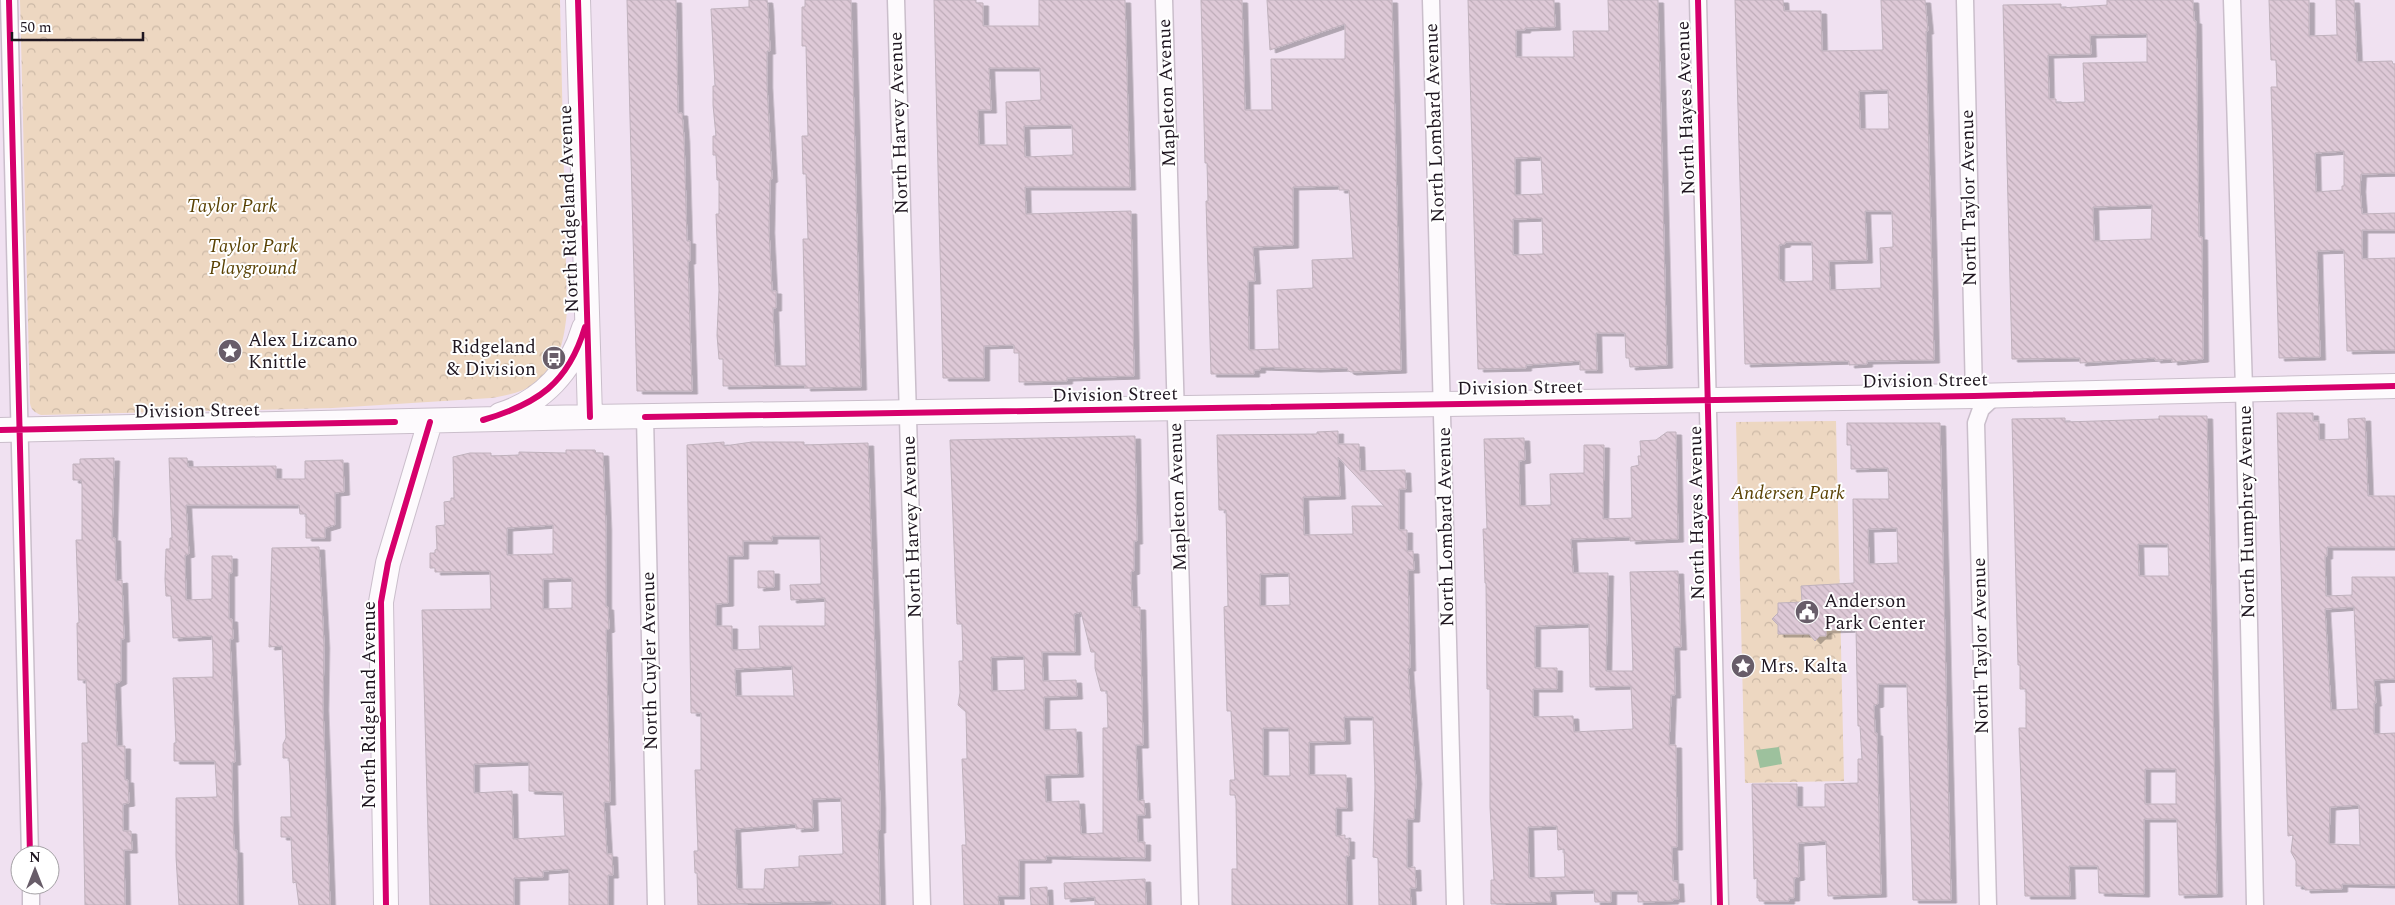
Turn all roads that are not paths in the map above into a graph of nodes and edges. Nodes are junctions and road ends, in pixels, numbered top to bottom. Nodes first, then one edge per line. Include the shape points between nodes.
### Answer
1 (9, 0) edge
2 (578, 0) edge
3 (896, 0) edge
4 (1164, 0) edge
5 (1431, 0) edge
6 (1698, 0) edge
7 (1965, 0) edge
8 (2232, 0) edge
9 (587, 317) junction
10 (2395, 386) edge
11 (2244, 389) junction
12 (1984, 396) junction
13 (1709, 400) junction
14 (1443, 404) junction
15 (1175, 409) junction
16 (908, 414) junction
17 (645, 417) junction
18 (590, 418) junction
19 (483, 420) junction
20 (430, 422) junction
21 (10, 430) edge
22 (30, 845) edge
23 (386, 905) edge
24 (656, 905) edge
25 (922, 905) edge
26 (1190, 905) edge
27 (1456, 905) edge
28 (1720, 905) edge
29 (1988, 905) edge
30 (2255, 905) edge

1 - 21 street
2 - 9 street, North Ridgeland Avenue
3 - 16 street, North Harvey Avenue
4 - 15 street, Mapleton Avenue
5 - 14 street, North Lombard Avenue
6 - 13 street, North Hayes Avenue
7 - 12 street, North Taylor Avenue
8 - 11 street, North Humphrey Avenue
9 - 18 street, North Ridgeland Avenue
9 - 19 street via 581,339 563,374 540,397 516,410
10 - 11 street, Division Street
11 - 12 street, Division Street
11 - 30 street, North Humphrey Avenue
12 - 13 street, Division Street
12 - 29 street, North Taylor Avenue via 1976,423
13 - 14 street, Division Street
13 - 28 street, North Hayes Avenue
14 - 15 street, Division Street
14 - 27 street, North Lombard Avenue
15 - 16 street, Division Street
15 - 26 street, Mapleton Avenue
16 - 17 street, Division Street
16 - 25 street, North Harvey Avenue
17 - 18 street, Division Street
17 - 24 street, North Cuyler Avenue
18 - 19 street, Division Street
19 - 20 street, Division Street
20 - 21 street, Division Street
20 - 23 street, North Ridgeland Avenue via 388,563 381,602
21 - 22 street

